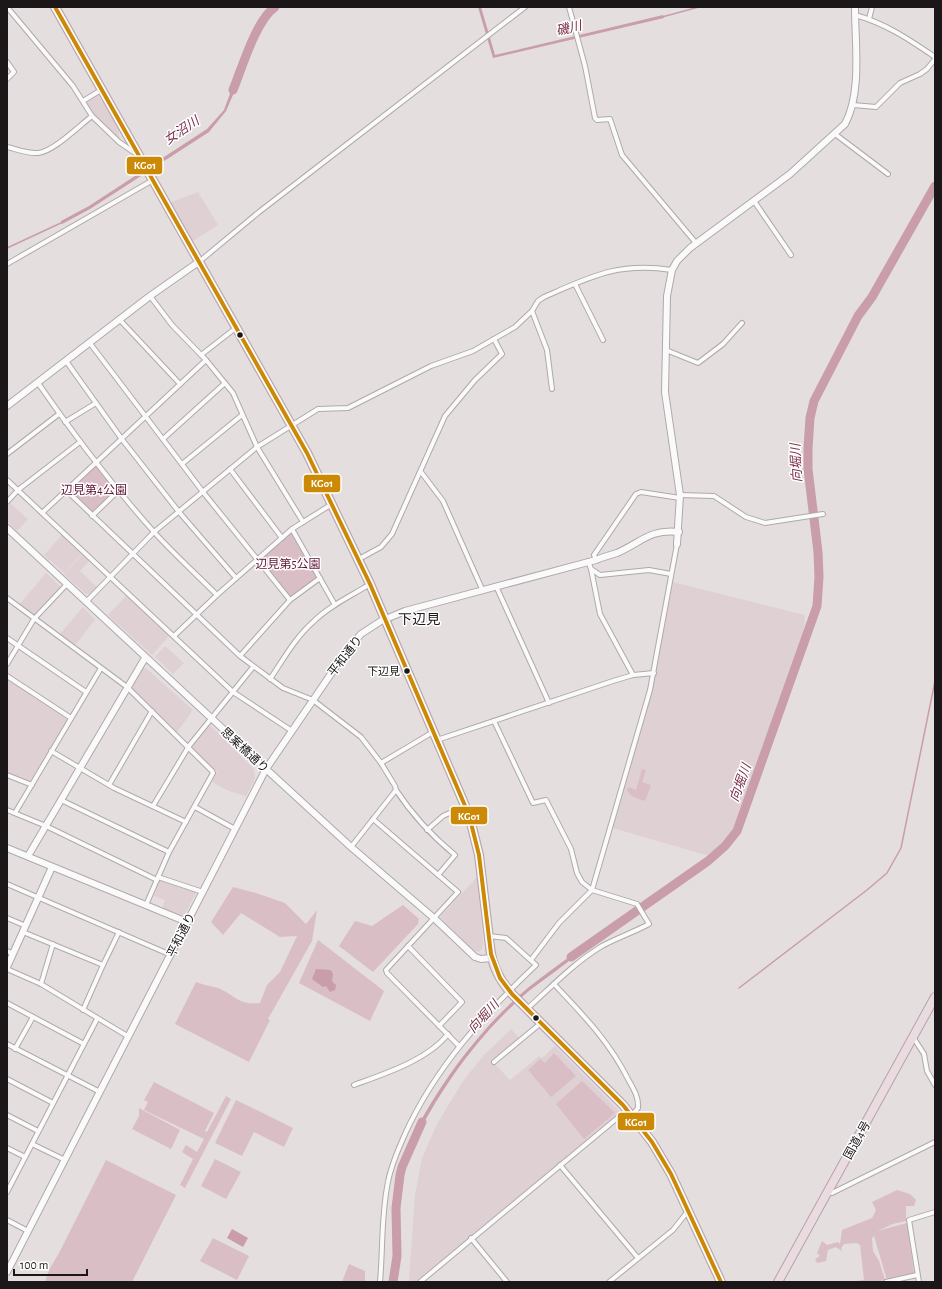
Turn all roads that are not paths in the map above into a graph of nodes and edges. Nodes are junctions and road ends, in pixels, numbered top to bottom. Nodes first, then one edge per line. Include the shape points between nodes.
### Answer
1 (7, 7) edge
2 (55, 7) edge
3 (525, 7) edge
4 (569, 7) edge
5 (855, 7) edge
6 (872, 7) edge
7 (855, 15) junction
8 (869, 19) junction
9 (935, 58) edge
10 (7, 62) edge
11 (7, 79) edge
12 (101, 90) junction
13 (83, 101) junction
14 (853, 105) junction
15 (92, 116) junction
16 (835, 134) junction
17 (7, 147) edge
18 (138, 152) junction
19 (149, 173) junction
20 (888, 174) dead end
21 (754, 201) junction
22 (696, 243) junction
23 (791, 255) dead end
24 (200, 261) junction
25 (7, 264) edge
26 (672, 270) junction
27 (574, 284) junction
28 (150, 296) junction
29 (532, 311) junction
30 (119, 319) junction
31 (742, 322) dead end
32 (237, 327) junction
33 (494, 339) junction
34 (603, 340) dead end
35 (90, 342) junction
36 (666, 350) junction
37 (201, 356) junction
38 (206, 360) junction
39 (66, 361) junction
40 (38, 382) junction
41 (225, 383) junction
42 (180, 384) junction
43 (552, 389) dead end
44 (96, 403) junction
45 (7, 406) edge
46 (60, 414) junction
47 (242, 414) junction
48 (146, 415) junction
49 (65, 422) junction
50 (292, 426) junction
51 (121, 438) junction
52 (163, 439) junction
53 (80, 442) junction
54 (257, 447) junction
55 (7, 454) edge
56 (96, 462) junction
57 (182, 464) junction
58 (230, 469) junction
59 (421, 472) junction
60 (7, 480) edge
61 (18, 490) junction
62 (66, 490) junction
63 (119, 490) junction
64 (203, 492) junction
65 (680, 497) junction
66 (7, 502) edge
67 (332, 504) junction
68 (179, 512) junction
69 (42, 513) junction
70 (821, 514) dead end
71 (92, 516) junction
72 (303, 522) junction
73 (7, 528) edge
74 (292, 529) junction
75 (154, 532) junction
76 (678, 532) junction
77 (282, 538) junction
78 (677, 544) joint
79 (132, 555) junction
80 (359, 559) junction
81 (257, 560) junction
82 (596, 560) junction
83 (588, 561) junction
84 (591, 569) junction
85 (671, 574) junction
86 (110, 577) junction
87 (236, 578) junction
88 (320, 578) junction
89 (67, 584) junction
90 (370, 584) junction
91 (496, 586) junction
92 (482, 589) junction
93 (217, 595) junction
94 (7, 598) edge
95 (290, 600) junction
96 (86, 602) junction
97 (335, 605) junction
98 (196, 614) junction
99 (34, 619) junction
100 (385, 620) junction
101 (174, 636) junction
102 (7, 638) edge
103 (18, 645) junction
104 (240, 656) junction
105 (146, 658) junction
106 (7, 664) edge
107 (253, 667) junction
108 (101, 668) junction
109 (654, 673) junction
110 (633, 675) junction
111 (7, 676) edge
112 (270, 679) junction
113 (127, 687) junction
114 (86, 692) junction
115 (233, 692) junction
116 (313, 700) junction
117 (549, 704) junction
118 (152, 711) junction
119 (71, 718) junction
120 (211, 719) junction
121 (494, 721) junction
122 (292, 731) junction
123 (433, 732) junction
124 (437, 740) junction
125 (189, 746) junction
126 (52, 751) junction
127 (381, 763) junction
128 (80, 768) junction
129 (266, 770) junction
130 (7, 775) edge
131 (32, 785) junction
132 (109, 785) junction
133 (396, 790) junction
134 (61, 800) junction
135 (153, 806) junction
136 (466, 806) junction
137 (195, 807) junction
138 (7, 810) edge
139 (16, 813) junction
140 (373, 819) junction
141 (186, 822) junction
142 (46, 826) junction
143 (235, 829) junction
144 (427, 830) junction
145 (351, 847) junction
146 (7, 848) edge
147 (169, 852) junction
148 (28, 856) junction
149 (52, 866) junction
150 (438, 875) junction
151 (158, 878) junction
152 (7, 884) edge
153 (592, 890) junction
154 (203, 892) junction
155 (38, 898) junction
156 (146, 905) junction
157 (7, 918) edge
158 (435, 919) junction
159 (187, 922) junction
160 (24, 929) junction
161 (119, 932) junction
162 (489, 936) junction
163 (53, 944) junction
164 (408, 946) junction
165 (7, 950) edge
166 (13, 954) junction
167 (171, 955) junction
168 (491, 958) junction
169 (531, 960) junction
170 (103, 966) junction
171 (7, 968) edge
172 (41, 984) junction
173 (554, 984) junction
174 (510, 993) junction
175 (935, 997) edge
176 (7, 1003) edge
177 (526, 1008) junction
178 (84, 1010) junction
179 (33, 1017) junction
180 (97, 1018) junction
181 (540, 1023) junction
182 (439, 1026) junction
183 (448, 1034) junction
184 (129, 1037) junction
185 (913, 1038) junction
186 (7, 1044) edge
187 (84, 1044) junction
188 (459, 1046) junction
189 (16, 1048) junction
190 (494, 1062) dead end
191 (68, 1075) junction
192 (7, 1079) edge
193 (354, 1085) dead end
194 (935, 1085) edge
195 (100, 1092) junction
196 (53, 1103) junction
197 (630, 1112) junction
198 (7, 1114) edge
199 (38, 1131) junction
200 (934, 1142) edge
201 (32, 1144) junction
202 (7, 1148) edge
203 (935, 1148) edge
204 (25, 1157) junction
205 (65, 1160) junction
206 (560, 1165) junction
207 (9, 1184) edge
208 (7, 1192) edge
209 (828, 1193) junction
210 (688, 1211) junction
211 (935, 1212) edge
212 (7, 1220) edge
213 (28, 1231) junction
214 (471, 1238) junction
215 (638, 1258) junction
216 (7, 1272) edge
217 (917, 1274) junction
218 (380, 1282) edge
219 (420, 1282) edge
220 (507, 1282) edge
221 (609, 1282) edge
222 (720, 1282) edge
223 (778, 1282) edge
224 (886, 1282) edge
225 (919, 1282) edge

1 - 13 street
2 - 12 highway
3 - 24 street via 259,212
4 - 22 street via 585,66 595,118 610,119 622,155
5 - 7 street
6 - 8 street
7 - 8 street
7 - 14 street
8 - 9 street via 906,37
9 - 14 street via 927,69 900,84 876,107
10 - 11 street via 14,72
12 - 13 street
12 - 18 highway
13 - 15 street
14 - 16 street via 845,124
15 - 17 street via 44,152
15 - 18 street via 119,142
16 - 20 street
16 - 21 street via 790,174
18 - 19 highway
19 - 24 highway
19 - 25 street
21 - 22 street
21 - 23 street
22 - 26 street via 682,255
24 - 28 street
24 - 32 highway
26 - 27 street via 624,268
26 - 36 street via 667,296
27 - 29 street via 544,297
27 - 34 street
28 - 30 street
28 - 37 street
29 - 33 street via 515,327
29 - 43 street via 547,350
30 - 35 street
30 - 42 street
31 - 36 street via 722,344 698,363
32 - 37 street
32 - 50 highway
33 - 50 street via 473,351 431,366 348,408 318,409
33 - 59 street via 502,354 475,380 445,416
35 - 39 street
35 - 48 street
36 - 65 street via 666,404
37 - 38 street
38 - 41 street
38 - 42 street
39 - 40 street
39 - 44 street
40 - 45 street
40 - 46 street
41 - 47 street via 233,393
41 - 52 street
42 - 48 street
44 - 49 street
44 - 51 street
46 - 49 street
46 - 55 street
47 - 54 street
47 - 57 street
48 - 51 street
48 - 52 street
49 - 53 street
50 - 54 street
50 - 67 highway
51 - 56 street
51 - 68 street
52 - 57 street
53 - 56 street
53 - 61 street
54 - 58 street
54 - 72 street
56 - 62 street
56 - 63 street
57 - 64 street
58 - 64 street
58 - 77 street
59 - 80 street via 392,534 381,547
59 - 92 street via 442,502
60 - 61 street
61 - 66 street
61 - 69 street
62 - 69 street
62 - 71 street
63 - 71 street
63 - 75 street
64 - 68 street
64 - 81 street
65 - 70 street via 714,496 746,517 765,523
65 - 76 street
65 - 82 street via 641,492 636,494 594,555
67 - 72 street
67 - 80 highway
68 - 75 street
68 - 87 street
69 - 86 street
71 - 79 street
72 - 74 street
73 - 89 street, 思案橋通り
74 - 77 street
74 - 88 street
75 - 79 street
75 - 93 street
76 - 78 street
76 - 82 street, 平和通り via 651,533 617,553
77 - 81 street
78 - 85 street
79 - 86 street
79 - 98 street
80 - 90 highway
81 - 87 street
81 - 95 street
82 - 83 street, 平和通り
83 - 84 street
83 - 91 street, 平和通り
84 - 85 street via 600,575 649,570
84 - 110 street via 600,614
85 - 109 street
86 - 96 street
86 - 101 street
87 - 93 street
88 - 95 street
88 - 97 street
89 - 96 street, 思案橋通り
89 - 99 street
90 - 97 street
90 - 100 highway
91 - 92 street, 平和通り
91 - 117 street
92 - 100 street, 平和通り via 405,611
93 - 98 street
94 - 99 street
95 - 104 street
96 - 105 street, 思案橋通り
97 - 112 street via 312,622
98 - 101 street
98 - 104 street
99 - 103 street
99 - 108 street
100 - 116 street, 平和通り via 361,634
100 - 123 highway
101 - 115 street
102 - 103 street
103 - 106 street
103 - 114 street
104 - 107 street
105 - 113 street
105 - 120 street, 思案橋通り
107 - 112 street
107 - 115 street
108 - 113 street
108 - 114 street
109 - 110 street
109 - 153 street
110 - 117 street
111 - 119 street
112 - 116 street via 283,688
113 - 118 street
113 - 128 street
114 - 119 street
115 - 120 street
115 - 122 street
116 - 122 street, 平和通り
116 - 127 street via 361,737
117 - 121 street via 526,709
118 - 125 street
118 - 132 street
119 - 126 street
120 - 125 street
120 - 129 street, 思案橋通り
121 - 124 street
121 - 153 street via 533,803 546,800 571,849 577,874
122 - 129 street, 平和通り
123 - 124 highway
123 - 127 street
124 - 136 highway
125 - 135 street
125 - 137 street via 213,773
126 - 128 street
126 - 131 street
127 - 133 street
128 - 132 street
128 - 134 street
129 - 143 street, 平和通り
129 - 145 street, 思案橋通り
130 - 131 street
131 - 139 street
132 - 135 street
133 - 140 street
133 - 144 street
134 - 142 street
134 - 147 street
135 - 141 street
136 - 144 street via 443,816
136 - 162 highway via 480,855
137 - 141 street
137 - 143 street
138 - 139 street
139 - 142 street
140 - 145 street
140 - 150 street
141 - 147 street
142 - 148 street
142 - 151 street
143 - 154 street, 平和通り
144 - 150 street via 454,855
145 - 158 street, 思案橋通り
146 - 148 street
147 - 151 street
148 - 149 street
149 - 155 street
149 - 156 street
150 - 158 street via 458,892
151 - 154 street
151 - 156 street
152 - 155 street
153 - 169 street via 559,923
153 - 173 street via 637,904 649,924 602,946
154 - 159 street, 平和通り
155 - 160 street
155 - 161 street
156 - 159 street
157 - 160 street
158 - 164 street
158 - 168 street, 思案橋通り via 475,957
159 - 167 street, 平和通り
160 - 163 street
160 - 166 street
161 - 167 street
161 - 170 street
162 - 168 highway
162 - 169 street via 506,938
163 - 170 street
163 - 172 street
164 - 182 street via 386,968 387,973
164 - 182 street via 462,1002
165 - 166 street
166 - 171 street
167 - 184 street, 平和通り
168 - 174 highway
169 - 174 street via 536,965
170 - 178 street
171 - 172 street
172 - 178 street
173 - 177 street
173 - 197 street via 601,1034 622,1066 638,1100 638,1108
174 - 177 highway
174 - 188 street
175 - 185 highway, 国道4号
176 - 179 street
177 - 181 highway
178 - 180 street
179 - 187 street
179 - 189 street
180 - 184 street
180 - 187 street
181 - 190 street
181 - 197 highway
182 - 183 street
183 - 188 street
183 - 193 street via 438,1044 408,1063
184 - 195 street, 平和通り
185 - 194 street via 924,1054 927,1071
185 - 209 highway, 国道4号
186 - 189 street
187 - 191 street
188 - 218 street via 406,1130 391,1169 385,1201
189 - 191 street
191 - 195 street
191 - 196 street
192 - 196 street
195 - 205 street, 平和通り
196 - 199 street
197 - 206 street
197 - 210 highway via 660,1155
198 - 199 street
199 - 201 street
200 - 203 street
200 - 209 street
201 - 204 street
201 - 205 street
202 - 204 street
204 - 207 street
205 - 213 street, 平和通り
206 - 214 street
206 - 215 street
207 - 208 street
209 - 223 highway, 国道4号
210 - 215 street via 673,1230
210 - 222 highway
211 - 217 street via 909,1220
212 - 213 street
213 - 216 street, 平和通り
214 - 219 street
214 - 220 street
215 - 221 street
217 - 224 street
217 - 225 street

